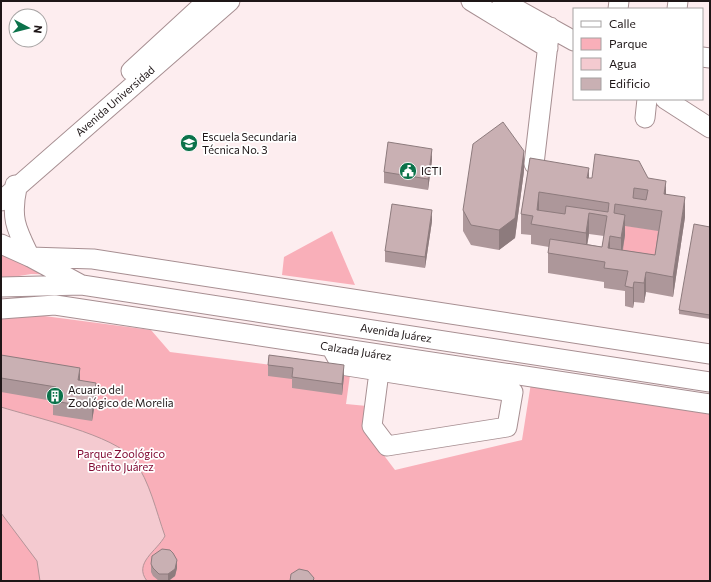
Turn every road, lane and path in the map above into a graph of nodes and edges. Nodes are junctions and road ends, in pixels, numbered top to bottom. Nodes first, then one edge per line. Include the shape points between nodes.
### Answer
1 (206, 1) edge
2 (230, 1) edge
3 (502, 1) edge
4 (471, 2) edge
5 (550, 27) junction
6 (573, 40) edge
7 (548, 48) junction
8 (647, 100) edge
9 (667, 100) edge
10 (644, 118) dead end
11 (710, 128) edge
12 (534, 164) edge
13 (10, 186) edge
14 (1, 201) edge
15 (1, 244) edge
16 (30, 257) junction
17 (82, 285) junction
18 (1, 286) edge
19 (1, 308) edge
20 (331, 347) junction
21 (710, 354) edge
22 (607, 366) junction
23 (379, 372) junction
24 (710, 382) edge
25 (587, 386) junction
26 (710, 404) edge

1 - 13 street, Avenida Universidad
2 - 13 street, Avenida Universidad
3 - 5 street
4 - 7 street
5 - 6 street
5 - 7 street
7 - 12 street
8 - 10 street
9 - 11 street
13 - 14 street, Avenida Universidad
13 - 16 street via 15,226
15 - 16 street, Avenida Juárez
16 - 17 street, Avenida Juárez
16 - 21 street via 93,259
17 - 18 street, Avenida Juárez
17 - 22 street, Avenida Juárez
19 - 20 street, Calzada Juárez via 55,305
20 - 23 street via 341,365
20 - 25 street, Calzada Juárez
22 - 24 street, Avenida Juárez
22 - 25 street
23 - 23 street via 513,392 507,427 387,446 372,426
25 - 26 street, Calzada Juárez

